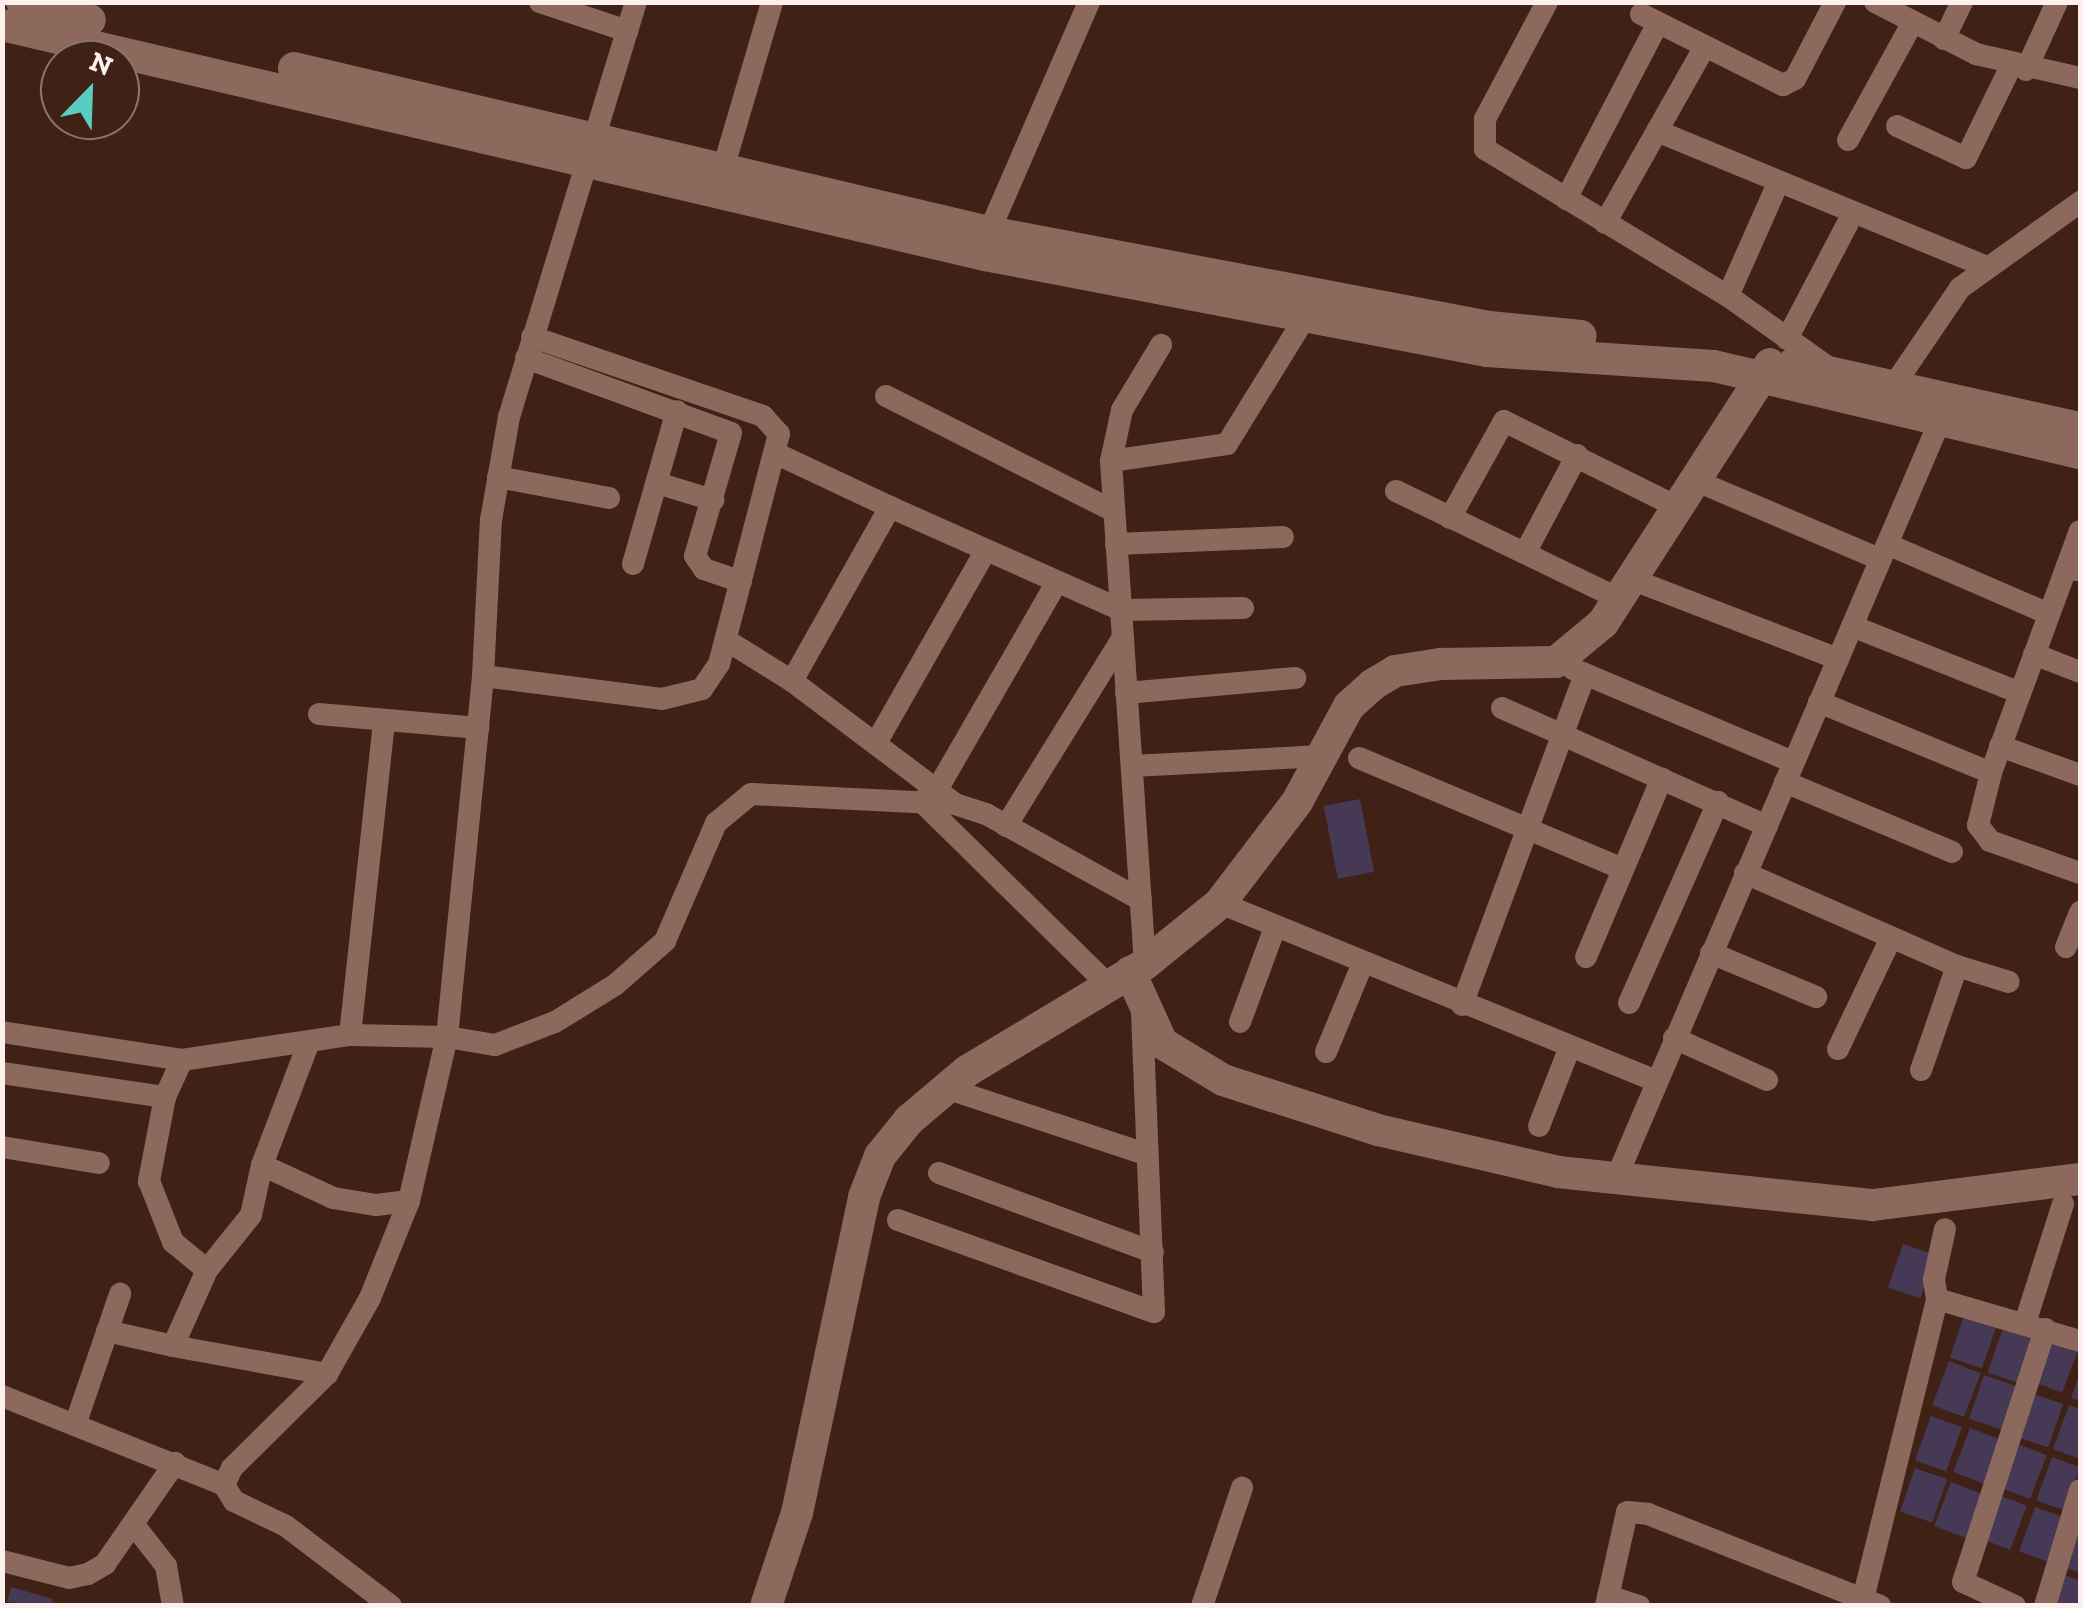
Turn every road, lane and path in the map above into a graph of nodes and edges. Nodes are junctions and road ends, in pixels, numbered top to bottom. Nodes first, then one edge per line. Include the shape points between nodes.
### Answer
1 (22, 2) edge
2 (540, 2) edge
3 (636, 2) edge
4 (772, 2) edge
5 (1089, 2) edge
6 (1547, 2) edge
7 (1835, 2) edge
8 (1875, 2) edge
9 (1962, 2) edge
10 (2058, 2) edge
11 (1913, 22) junction
12 (2, 25) edge
13 (627, 31) junction
14 (1944, 39) junction
15 (1705, 46) junction
16 (2019, 68) junction
17 (2080, 78) edge
18 (1897, 126) dead end
19 (1657, 132) junction
20 (1848, 140) dead end
21 (589, 149) junction
22 (723, 169) junction
23 (1778, 183) junction
24 (1566, 198) junction
25 (2080, 202) edge
26 (1852, 215) junction
27 (1605, 223) junction
28 (989, 232) junction
29 (1986, 266) junction
30 (1728, 296) junction
31 (1313, 306) junction
32 (1160, 345) dead end
33 (529, 348) junction
34 (1774, 359) junction
35 (1888, 395) junction
36 (886, 396) dead end
37 (1946, 408) junction
38 (678, 411) junction
39 (2080, 428) edge
40 (2080, 453) edge
41 (775, 454) junction
42 (1577, 454) junction
43 (1110, 461) junction
44 (498, 477) junction
45 (657, 482) junction
46 (1396, 492) dead end
47 (1684, 493) junction
48 (609, 498) dead end
49 (713, 500) junction
50 (890, 507) junction
51 (1114, 511) junction
52 (1450, 518) junction
53 (2080, 530) edge
54 (1283, 537) dead end
55 (1116, 544) junction
56 (986, 552) junction
57 (1884, 552) junction
58 (1525, 553) junction
59 (633, 564) dead end
60 (2074, 568) edge
61 (741, 582) junction
62 (1056, 584) junction
63 (1625, 589) junction
64 (1243, 608) dead end
65 (1121, 610) junction
66 (2049, 614) junction
67 (1852, 626) junction
68 (1123, 638) junction
69 (726, 640) junction
70 (2034, 654) junction
71 (1838, 659) junction
72 (1570, 668) junction
73 (2080, 672) edge
74 (483, 676) junction
75 (1295, 678) dead end
76 (792, 681) junction
77 (1126, 693) junction
78 (2020, 693) junction
79 (1819, 702) junction
80 (1502, 708) dead end
81 (318, 714) dead end
82 (384, 721) junction
83 (478, 728) junction
84 (1562, 734) junction
85 (876, 743) junction
86 (2000, 746) junction
87 (1322, 756) junction
88 (1359, 758) dead end
89 (1132, 766) junction
90 (1789, 772) junction
91 (1990, 773) junction
92 (2080, 774) edge
93 (1662, 778) junction
94 (938, 798) junction
95 (1718, 802) junction
96 (1006, 826) junction
97 (1767, 826) junction
98 (1528, 829) junction
99 (1952, 852) dead end
100 (1623, 868) junction
101 (1745, 873) junction
102 (2080, 873) edge
103 (1140, 900) junction
104 (1220, 903) junction
105 (2080, 912) edge
106 (1274, 930) junction
107 (1891, 938) junction
108 (2066, 947) dead end
109 (1711, 953) junction
110 (1586, 957) dead end
111 (1362, 964) junction
112 (1957, 966) junction
113 (1127, 974) junction
114 (2009, 982) dead end
115 (1816, 998) dead end
116 (1629, 1003) dead end
117 (1462, 1005) junction
118 (1142, 1009) junction
119 (1240, 1022) dead end
120 (2, 1032) edge
121 (350, 1036) junction
122 (446, 1037) junction
123 (1674, 1038) junction
124 (309, 1042) junction
125 (1570, 1048) junction
126 (1838, 1050) dead end
127 (1326, 1052) dead end
128 (182, 1060) junction
129 (1921, 1070) dead end
130 (2, 1073) edge
131 (1767, 1080) dead end
132 (1656, 1081) junction
133 (946, 1088) junction
134 (165, 1096) junction
135 (1539, 1126) dead end
136 (2, 1147) edge
137 (1146, 1154) junction
138 (99, 1163) dead end
139 (262, 1165) junction
140 (938, 1173) dead end
141 (1615, 1181) junction
142 (2072, 1191) edge
143 (409, 1201) junction
144 (898, 1220) dead end
145 (1945, 1229) dead end
146 (1153, 1252) junction
147 (208, 1270) junction
148 (120, 1294) dead end
149 (1937, 1299) junction
150 (2035, 1326) junction
151 (107, 1331) junction
152 (2080, 1341) edge
153 (173, 1346) junction
154 (327, 1374) junction
155 (2, 1396) edge
156 (75, 1425) junction
157 (175, 1463) junction
158 (224, 1485) junction
159 (1242, 1488) dead end
160 (2080, 1490) edge
161 (134, 1525) junction
162 (2, 1561) edge
163 (1830, 1596) edge
164 (1607, 1601) edge
165 (379, 1602) edge
166 (1872, 1602) edge
167 (173, 1606) edge
168 (766, 1606) edge
169 (1202, 1606) edge
170 (1639, 1606) edge
171 (2014, 1606) edge
172 (2045, 1606) edge

1 - 21 main road
2 - 13 street
3 - 13 street
4 - 22 street
5 - 28 street
6 - 24 street via 1481,137 1485,148
7 - 15 street via 1790,84
8 - 11 street
9 - 14 street
10 - 16 street
11 - 14 street
11 - 20 street
12 - 21 main road
13 - 21 street
14 - 16 street
15 - 19 street
15 - 24 street via 1650,18
16 - 17 street
16 - 18 street via 1966,158
19 - 23 street
19 - 27 street
21 - 22 main road
21 - 31 main road via 985,255
21 - 33 street
22 - 28 main road
23 - 26 street
23 - 30 street
24 - 27 street
25 - 29 street
26 - 29 street
26 - 34 street
27 - 30 street
28 - 31 main road
29 - 35 street via 1942,308
30 - 34 street
31 - 34 main road
31 - 43 street via 1227,444
32 - 43 street via 1122,410
33 - 38 street
33 - 41 street via 763,416 778,434
33 - 44 street
34 - 35 main road
34 - 35 main road
34 - 47 main road
35 - 37 main road
36 - 51 street
37 - 39 main road
37 - 40 main road
37 - 57 street
38 - 45 street
38 - 49 street via 732,432
41 - 50 street
41 - 61 street
42 - 47 street
42 - 52 street via 1504,421
42 - 58 street
43 - 51 street
44 - 48 street
44 - 74 street
45 - 49 street
45 - 59 street
46 - 52 street
47 - 57 street
47 - 63 main road
49 - 61 street via 697,564
50 - 56 street
50 - 76 street
51 - 55 street
52 - 58 street
53 - 60 street
54 - 55 street
55 - 65 street
56 - 62 street
56 - 85 street
57 - 66 street
57 - 67 street
58 - 63 street
60 - 66 street
61 - 69 street
62 - 65 street
62 - 94 street
63 - 71 street
63 - 72 main road
64 - 65 street
65 - 68 street
66 - 70 street
67 - 71 street
67 - 78 street
68 - 77 street
68 - 96 street
69 - 74 street via 702,689 684,697
69 - 76 street
70 - 73 street
70 - 78 street
71 - 79 street
72 - 84 street
72 - 87 main road via 1395,671 1349,706
72 - 90 street
74 - 83 street
75 - 77 street
76 - 85 street
77 - 89 street
78 - 86 street
79 - 90 street
79 - 91 street
80 - 84 street
81 - 82 street
82 - 83 street
82 - 121 street
83 - 122 street
84 - 93 street
84 - 98 street
85 - 94 street
86 - 91 street
86 - 92 street
87 - 89 street
87 - 104 main road via 1260,855
88 - 98 street
89 - 103 street
90 - 97 street
90 - 99 street
91 - 102 street via 1980,832
93 - 95 street
93 - 100 street
94 - 96 street
94 - 113 street
94 - 122 street via 751,794 716,823 665,940 614,985 555,1022 495,1046
95 - 97 street
95 - 116 street
96 - 103 street
97 - 101 street
98 - 100 street
98 - 117 street
100 - 110 street
101 - 107 street
101 - 109 street
103 - 113 street
104 - 106 street
104 - 113 main road
105 - 108 street
106 - 111 street
106 - 119 street
107 - 112 street
107 - 126 street
109 - 115 street
109 - 123 street
111 - 117 street
111 - 127 street
112 - 114 street
112 - 129 street
113 - 118 main road
113 - 133 main road
117 - 125 street
118 - 137 street
118 - 141 main road via 1162,1043 1223,1080 1378,1130
120 - 128 street
121 - 122 street
121 - 124 street
122 - 143 street
123 - 131 street
123 - 132 street
124 - 128 street
124 - 139 street
125 - 132 street
125 - 135 street
128 - 134 street
130 - 134 street
132 - 141 street
133 - 137 street
133 - 168 main road via 880,1156 864,1197 797,1513
134 - 147 street via 150,1182 158,1218 173,1242
136 - 138 street
137 - 146 street
139 - 143 street via 333,1198 376,1205
139 - 147 street via 251,1214
140 - 146 street
141 - 142 main road via 1873,1206
142 - 150 street
143 - 154 street via 370,1298
144 - 146 street via 1154,1312
145 - 149 street via 1934,1278
147 - 153 street
148 - 151 street
149 - 150 street
149 - 166 street
150 - 152 street
150 - 171 street via 1964,1582
151 - 153 street
151 - 156 street
153 - 154 street
154 - 158 street via 232,1468
155 - 156 street
156 - 157 street
157 - 158 street
157 - 161 street
158 - 165 street via 234,1501 286,1526
159 - 169 street
160 - 172 street
161 - 162 street via 105,1564 88,1574 69,1578
161 - 167 street via 166,1566
163 - 164 street via 1648,1514 1627,1512
163 - 166 street
164 - 170 street

